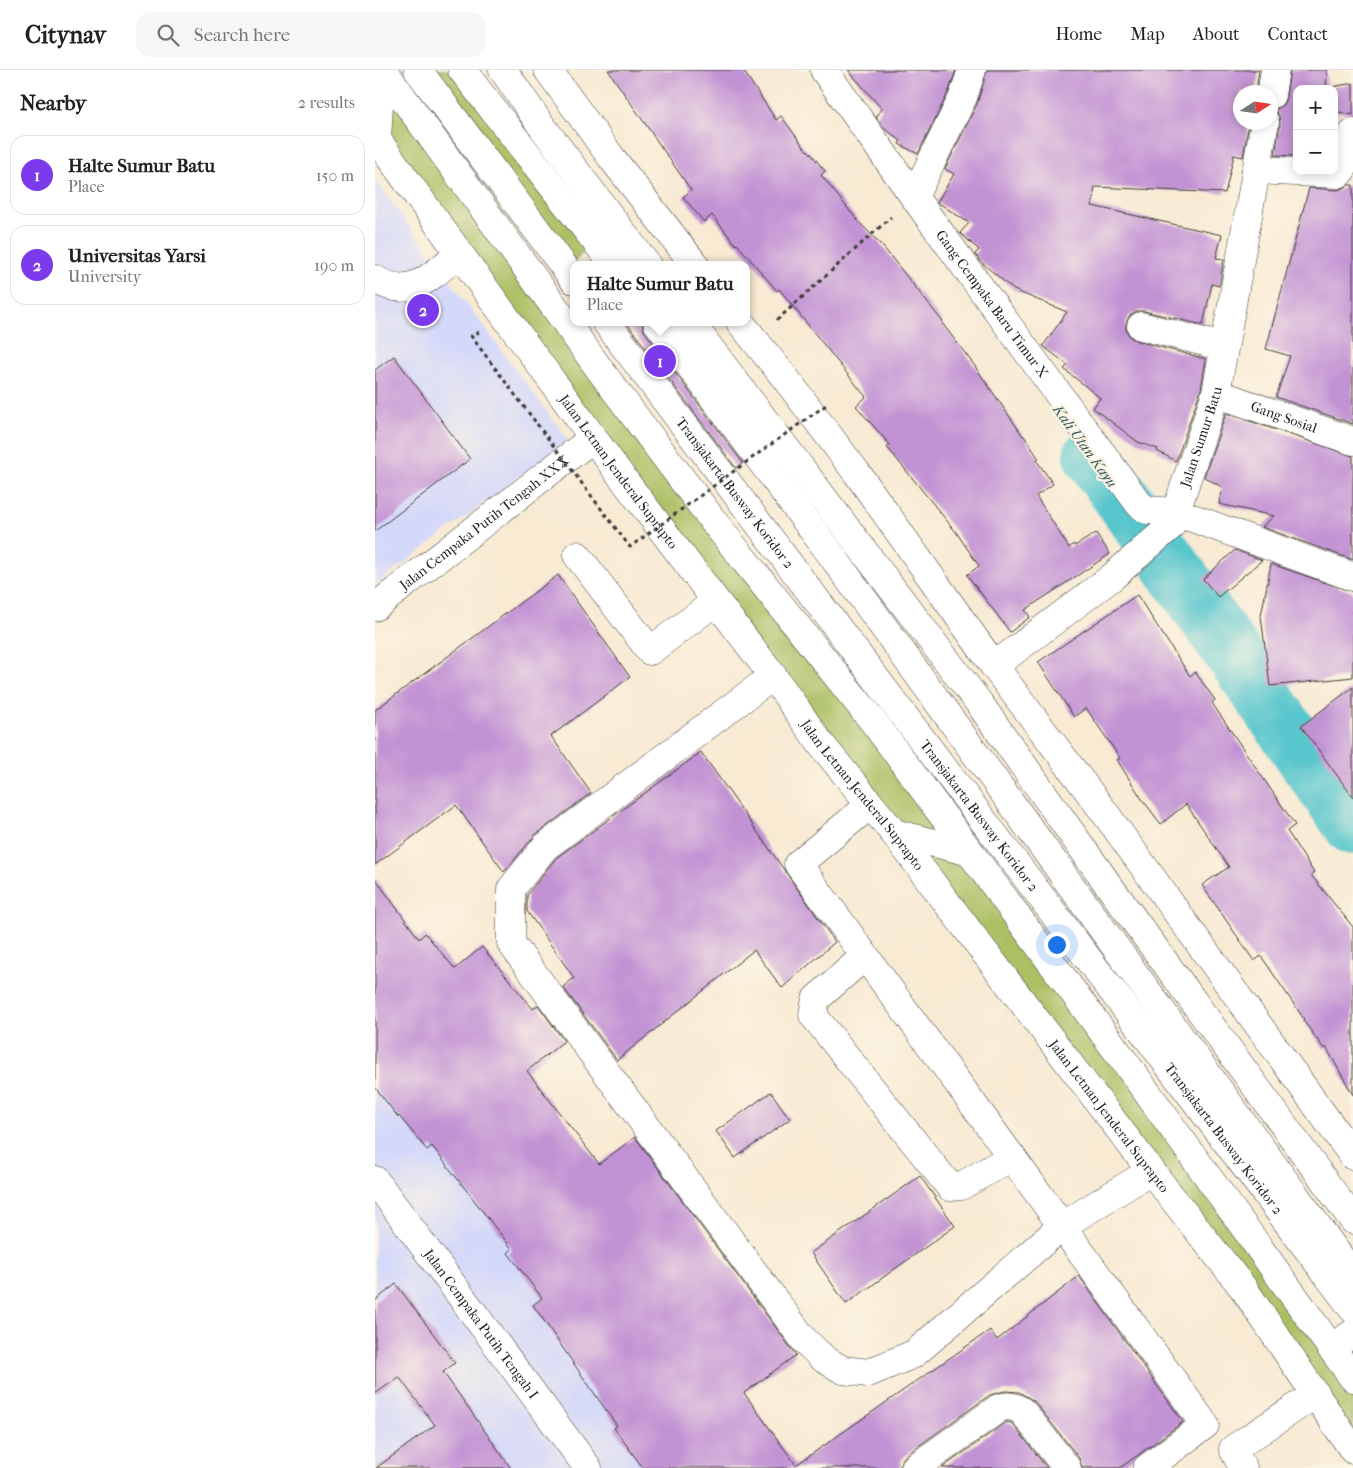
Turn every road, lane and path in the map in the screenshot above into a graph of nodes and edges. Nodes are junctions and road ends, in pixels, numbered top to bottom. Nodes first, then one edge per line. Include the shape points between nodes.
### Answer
1 (382, 70) edge
2 (418, 70) edge
3 (462, 70) edge
4 (503, 70) edge
5 (548, 70) edge
6 (824, 70) edge
7 (972, 70) edge
8 (1275, 70) edge
9 (1273, 85) edge
10 (1264, 130) edge
11 (1353, 133) edge
12 (376, 139) edge
13 (554, 144) junction
14 (611, 157) junction
15 (1256, 170) junction
16 (914, 197) junction
17 (879, 228) dead end
18 (459, 253) junction
19 (611, 261) edge
20 (644, 261) edge
21 (692, 261) edge
22 (570, 275) edge
23 (375, 278) edge
24 (609, 326) edge
25 (660, 326) edge
26 (694, 326) edge
27 (1141, 326) dead end
28 (747, 331) edge
29 (485, 339) dead end
30 (1224, 347) junction
31 (1216, 393) junction
32 (827, 405) dead end
33 (593, 438) junction
34 (1353, 441) edge
35 (1171, 521) junction
36 (577, 556) dead end
37 (1353, 577) edge
38 (715, 602) junction
39 (375, 607) edge
40 (994, 666) junction
41 (773, 676) junction
42 (870, 805) junction
43 (1105, 812) junction
44 (893, 833) junction
45 (969, 852) junction
46 (1107, 883) junction
47 (865, 956) junction
48 (1353, 1156) edge
49 (1012, 1157) junction
50 (1151, 1172) junction
51 (376, 1184) edge
52 (1353, 1220) edge
53 (1062, 1226) junction
54 (1353, 1275) edge
55 (1353, 1309) edge
56 (1353, 1333) edge
57 (1331, 1348) junction
58 (1353, 1378) edge
59 (1316, 1394) junction
60 (1353, 1450) edge
61 (588, 1468) edge
62 (915, 1468) edge
63 (1067, 1468) edge
64 (1147, 1468) edge
65 (1243, 1468) edge

1 - 12 main road
1 - 45 main road via 714,522 875,725
2 - 22 main road
3 - 19 main road
4 - 13 main road
5 - 14 main road
6 - 16 main road, Gang Cempaka Baru Timur X
7 - 16 main road via 963,97
8 - 9 main road
10 - 15 main road, Jalan Sumur Batu
11 - 15 main road via 1339,174
12 - 18 main road, Jalan Letnan Jenderal Suprapto
13 - 14 main road
13 - 20 main road
14 - 21 main road
15 - 30 main road, Jalan Sumur Batu
16 - 35 main road, Gang Cempaka Baru Timur X via 1139,504
17 - 28 path
18 - 23 main road via 423,283 411,287 390,286
18 - 33 main road, Jalan Letnan Jenderal Suprapto
24 - 55 main road, Transjakarta Busway Koridor 2
25 - 54 main road, Transjakarta Busway Koridor 2 via 830,553
26 - 46 main road via 979,703
27 - 30 main road
28 - 40 main road via 857,473
29 - 32 path, bridge via 480,331 471,336 630,547
30 - 31 main road, Jalan Sumur Batu
31 - 34 main road, Gang Sosial
31 - 35 main road, Jalan Sumur Batu
33 - 38 main road, Jalan Letnan Jenderal Suprapto
33 - 39 main road, Jalan Cempaka Putih Tengah XXX
35 - 37 main road, Gang Cempaka Baru Timur X
35 - 40 main road via 1111,578
36 - 38 main road via 650,651
38 - 41 main road, Jalan Letnan Jenderal Suprapto
40 - 43 main road
41 - 42 main road, Jalan Letnan Jenderal Suprapto via 820,744
41 - 53 main road via 545,847 511,889 511,943 804,1340 824,1360 843,1370 868,1373 914,1354
42 - 44 main road, Jalan Letnan Jenderal Suprapto
42 - 47 main road via 797,864
43 - 46 main road
43 - 48 main road
44 - 45 main road
44 - 50 main road, Jalan Letnan Jenderal Suprapto
45 - 57 main road
46 - 52 main road
47 - 49 main road
47 - 49 main road via 816,1000 813,1015 950,1187 961,1186
49 - 53 main road
50 - 53 main road
50 - 59 main road, Jalan Letnan Jenderal Suprapto via 1244,1289
51 - 61 main road, Jalan Cempaka Putih Tengah I
53 - 64 main road via 1205,1424
56 - 57 main road
57 - 58 main road
59 - 60 main road, Jalan Letnan Jenderal Suprapto
59 - 65 main road via 1233,1449
62 - 63 main road via 1007,1405 1022,1411

